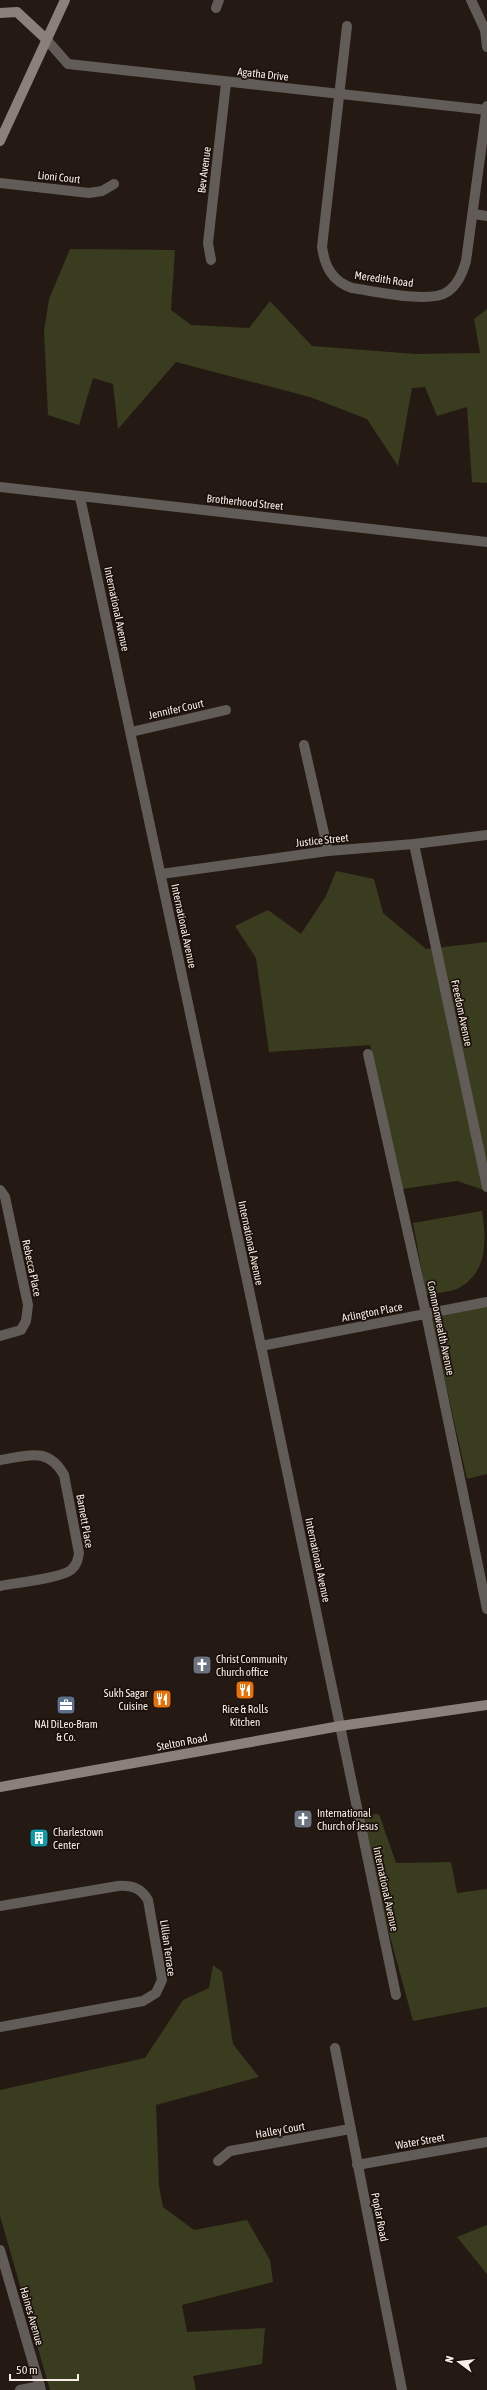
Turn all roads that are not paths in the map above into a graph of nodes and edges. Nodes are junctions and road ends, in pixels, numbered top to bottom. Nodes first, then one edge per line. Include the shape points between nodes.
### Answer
1 (65, 0) edge
2 (471, 0) edge
3 (0, 13) edge
4 (347, 26) dead end
5 (46, 39) junction
6 (487, 46) edge
7 (226, 83) junction
8 (338, 95) junction
9 (487, 106) edge
10 (487, 110) edge
11 (0, 140) edge
12 (0, 183) edge
13 (114, 184) dead end
14 (474, 214) junction
15 (487, 216) edge
16 (211, 260) dead end
17 (0, 487) edge
18 (80, 497) junction
19 (487, 542) edge
20 (226, 710) dead end
21 (131, 732) junction
22 (304, 745) dead end
23 (487, 834) edge
24 (414, 844) junction
25 (328, 851) junction
26 (161, 874) junction
27 (368, 1054) dead end
28 (487, 1187) edge
29 (0, 1190) edge
30 (487, 1302) edge
31 (426, 1314) junction
32 (0, 1336) edge
33 (261, 1346) junction
34 (0, 1460) edge
35 (0, 1586) edge
36 (487, 1609) edge
37 (487, 1705) edge
38 (340, 1726) junction
39 (0, 1787) edge
40 (0, 1906) edge
41 (396, 1995) dead end
42 (0, 2027) edge
43 (335, 2048) dead end
44 (350, 2129) junction
45 (487, 2142) edge
46 (218, 2161) dead end
47 (357, 2165) junction
48 (0, 2250) edge
49 (41, 2388) edge
50 (20, 2390) edge
51 (402, 2390) edge

1 - 5 main road
2 - 6 street via 485,30
3 - 5 main road via 18,12
4 - 8 street, Meredith Road
5 - 7 street, Agatha Drive via 68,64
5 - 11 main road
7 - 8 street, Agatha Drive
7 - 16 street, Bev Avenue via 208,243
8 - 10 street, Agatha Drive
8 - 14 street, Meredith Road via 322,247 326,267 337,280 352,288 427,297 447,292 463,272
9 - 10 street, Meredith Road
10 - 14 street, Meredith Road
12 - 13 street, Lioni Court via 90,193 102,191
14 - 15 street
17 - 18 street, Brotherhood Street
18 - 19 street, Brotherhood Street
18 - 21 street, International Avenue
20 - 21 street, Jennifer Court
21 - 26 street, International Avenue
22 - 25 street
23 - 24 street, Justice Street
24 - 25 street, Justice Street
24 - 28 street, Freedom Avenue
25 - 26 street, Justice Street
26 - 33 street, International Avenue
27 - 31 street, Commonwealth Avenue
29 - 32 street, Rebecca Place via 5,1197 28,1305 26,1321 21,1330
30 - 31 street, Arlington Place
31 - 33 street, Arlington Place
31 - 36 street, Commonwealth Avenue
33 - 38 street, International Avenue
34 - 35 street, Barnett Place via 38,1454 50,1458 59,1465 64,1475 79,1553 78,1561 71,1570 62,1574
37 - 38 main road, Stelton Road
38 - 39 main road, Stelton Road
38 - 41 street, International Avenue
40 - 42 street, Lillian Terrace via 118,1886 136,1888 143,1892 148,1900 162,1980 156,1993 143,2001
43 - 44 street, Poplar Road
44 - 46 street, Halley Court via 230,2151
44 - 47 street, Poplar Road
45 - 47 street, Water Street
47 - 51 street, Poplar Road
48 - 49 street, Haines Avenue
49 - 50 street

